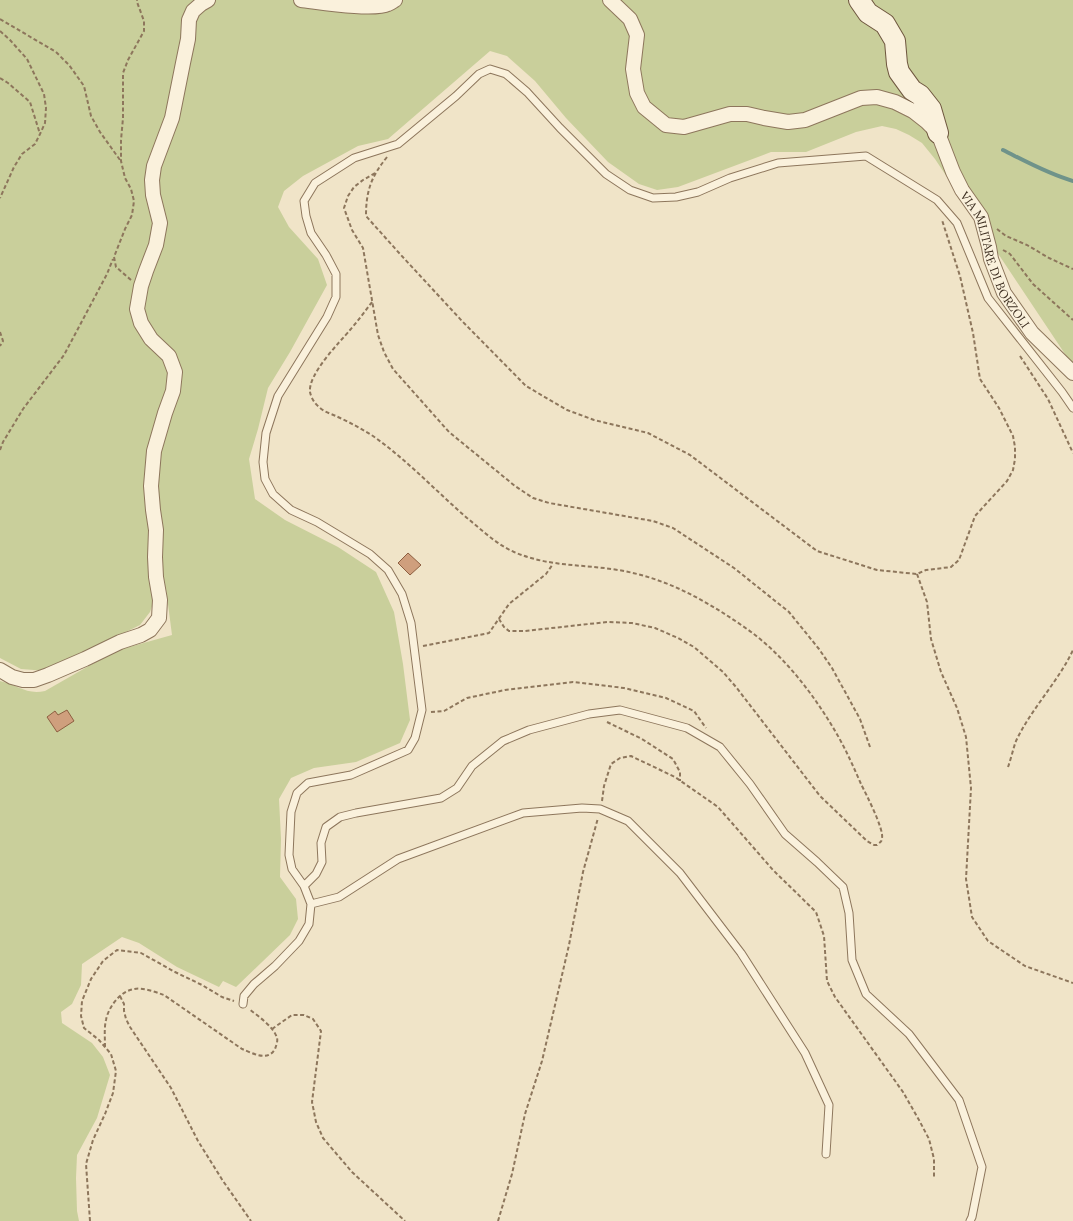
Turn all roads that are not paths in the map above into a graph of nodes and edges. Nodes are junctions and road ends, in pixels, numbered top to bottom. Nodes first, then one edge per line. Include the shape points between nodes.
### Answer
1 (208, 0) edge
2 (301, 0) edge
3 (395, 0) edge
4 (610, 0) edge
5 (859, 0) edge
6 (938, 133) junction
7 (1073, 373) edge
8 (1073, 408) edge
9 (0, 670) edge
10 (304, 886) junction
11 (312, 904) junction
12 (243, 1004) road end
13 (826, 1154) dead end
14 (970, 1221) edge

1 - 9 street via 193,11 189,20 172,118 154,166 153,195 160,223 137,309 140,323 169,356 175,372 154,451 151,486 159,618 142,635 34,680 12,677
2 - 3 street via 355,6 388,5
4 - 6 street via 630,19 637,35 633,69 637,93 644,107 666,124 684,128 730,114 788,122 805,120 861,98 877,97 913,111
5 - 6 street via 868,13 885,24 895,41 899,72 931,109
6 - 7 street, VIA MILITARE DI BORZOLI via 952,172 982,217 991,259 1004,293 1032,333
8 - 10 lane via 988,298 957,223 937,200 866,156 778,164 730,178 698,192 653,198 630,190 606,174 506,74 490,69 478,74 398,144 354,158 315,183 304,201 311,234 336,274 336,297 278,396 266,433 265,479 273,494 291,510 370,554 388,570 402,594 411,623 422,710 415,738 408,750 351,776 308,783 296,793 291,812 289,855 292,869
10 - 11 lane
10 - 14 lane via 322,862 321,843 326,827 340,817 442,798 457,788 472,766 503,741 529,730 589,714 620,710 687,728 720,747 784,834 843,887 849,913 852,960 866,994 909,1034 959,1100 982,1167
11 - 12 lane via 309,924 298,941 254,984 244,996
11 - 13 lane via 339,897 398,859 523,813 600,809 628,821 680,873 741,953 806,1052 829,1105

